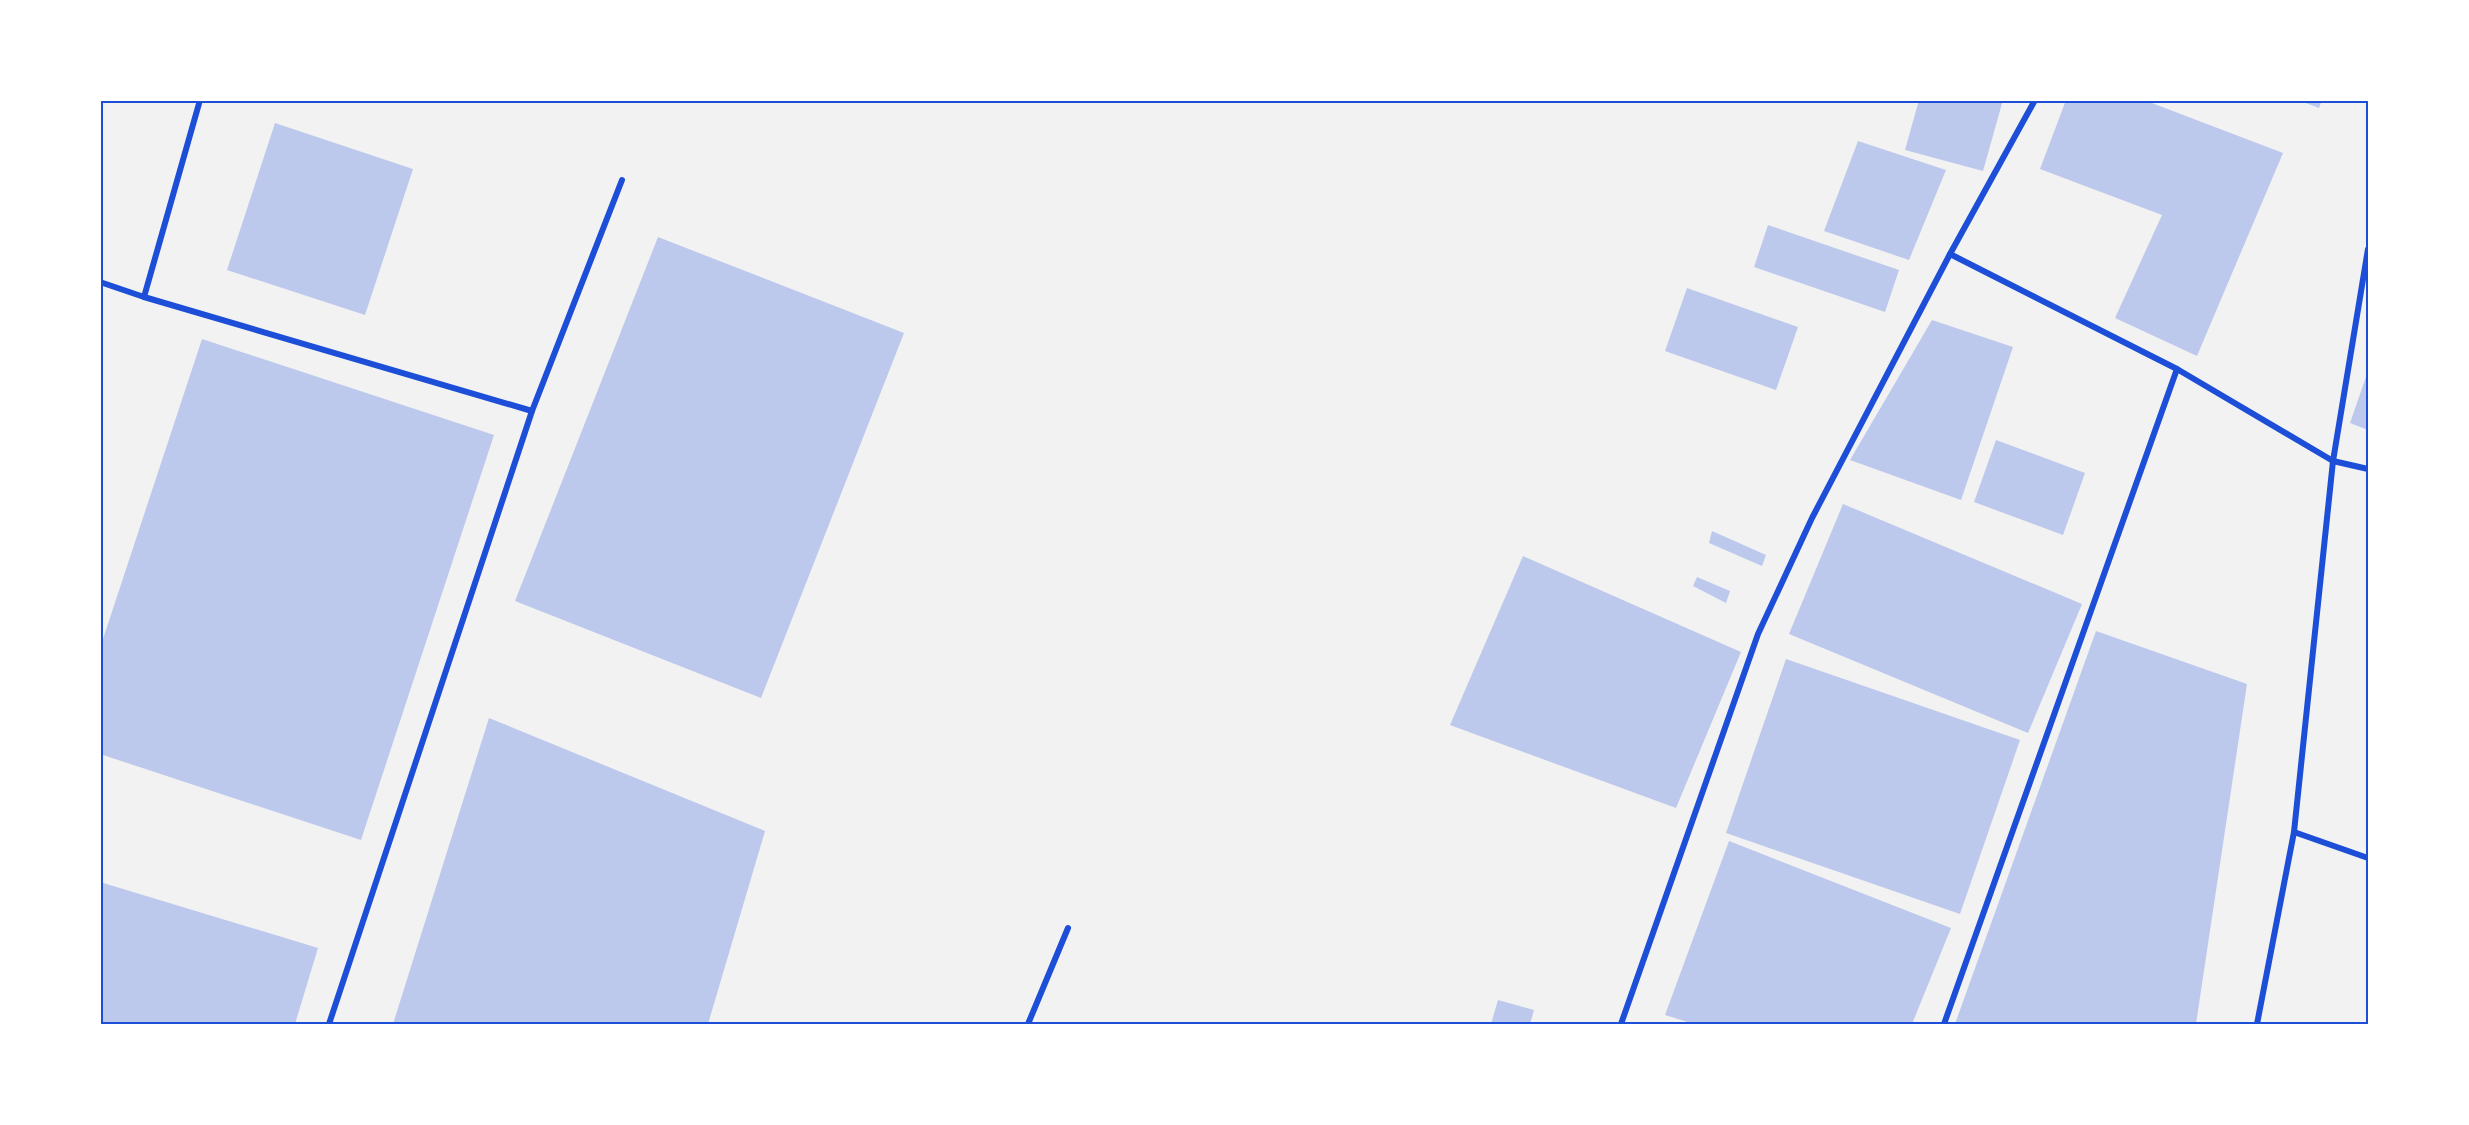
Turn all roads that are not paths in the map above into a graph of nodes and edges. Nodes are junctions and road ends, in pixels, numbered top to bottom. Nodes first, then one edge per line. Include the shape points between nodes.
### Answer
1 (200, 100) edge
2 (2036, 100) edge
3 (622, 180) dead end
4 (2368, 249) edge
5 (1950, 254) junction
6 (100, 282) edge
7 (144, 297) junction
8 (2177, 369) junction
9 (532, 411) junction
10 (2333, 461) junction
11 (2368, 469) edge
12 (2295, 832) junction
13 (2368, 858) edge
14 (1068, 928) dead end
15 (329, 1024) edge
16 (1028, 1024) edge
17 (1621, 1024) edge
18 (1944, 1024) edge
19 (2257, 1024) edge

1 - 7 street
2 - 5 street
3 - 9 street
4 - 10 street
5 - 8 street
5 - 17 street via 1812,518 1758,634
6 - 7 street
7 - 9 street
8 - 10 street
8 - 18 street
9 - 15 street
10 - 11 street
10 - 12 street
12 - 13 street
12 - 19 street
14 - 16 street

